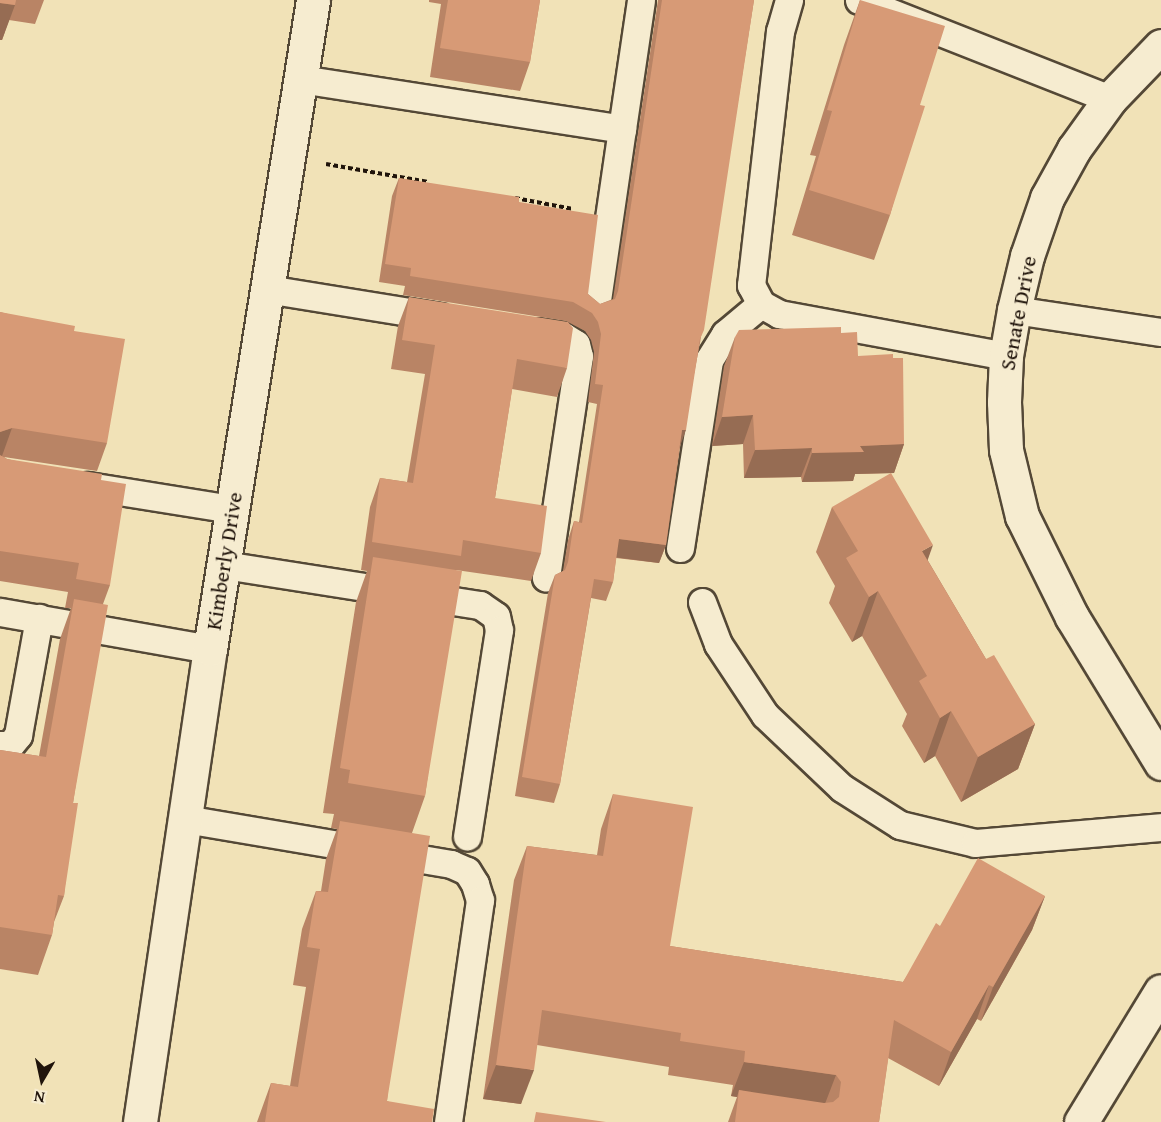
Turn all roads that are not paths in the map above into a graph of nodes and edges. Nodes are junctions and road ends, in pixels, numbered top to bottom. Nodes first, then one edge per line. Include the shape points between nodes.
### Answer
1 (313, 0) edge
2 (641, 0) edge
3 (789, 0) edge
4 (859, 0) edge
5 (1161, 45) edge
6 (300, 79) junction
7 (1110, 99) junction
8 (621, 129) junction
9 (267, 290) junction
10 (761, 304) junction
11 (596, 307) edge
12 (1014, 310) junction
13 (459, 320) edge
14 (517, 328) edge
15 (1161, 332) edge
16 (1006, 356) junction
17 (68, 483) edge
18 (232, 509) junction
19 (680, 548) dead end
20 (224, 565) junction
21 (546, 578) dead end
22 (702, 602) dead end
23 (0, 612) edge
24 (39, 618) junction
25 (210, 649) junction
26 (0, 745) edge
27 (1161, 763) edge
28 (185, 819) junction
29 (1161, 827) edge
30 (467, 837) dead end
31 (1161, 991) edge
32 (140, 1122) edge
33 (448, 1122) edge
34 (1081, 1122) edge

1 - 6 street, Kimberly Drive
2 - 8 lane
3 - 10 lane via 780,31 751,285
4 - 7 lane
5 - 7 street, Senate Drive
6 - 8 lane
6 - 9 street, Kimberly Drive
7 - 12 street, Senate Drive via 1074,149 1047,198
8 - 11 lane
9 - 13 lane
9 - 18 street, Kimberly Drive
10 - 16 lane via 779,314
10 - 19 lane via 725,334 709,360
12 - 15 lane
12 - 16 street, Senate Drive
14 - 21 lane via 563,336 576,344 579,356
16 - 27 street, Senate Drive via 1006,450 1022,516 1072,617
17 - 18 lane
18 - 20 street, Kimberly Drive
20 - 25 street, Kimberly Drive
20 - 30 lane via 480,605 496,616 499,630
22 - 29 lane via 717,644 765,715 842,788 900,825 975,843
23 - 24 lane
24 - 25 lane
24 - 26 lane via 18,735 10,745
25 - 28 street, Kimberly Drive
28 - 32 street, Kimberly Drive
28 - 33 lane via 451,864 467,871 480,900
31 - 34 street

